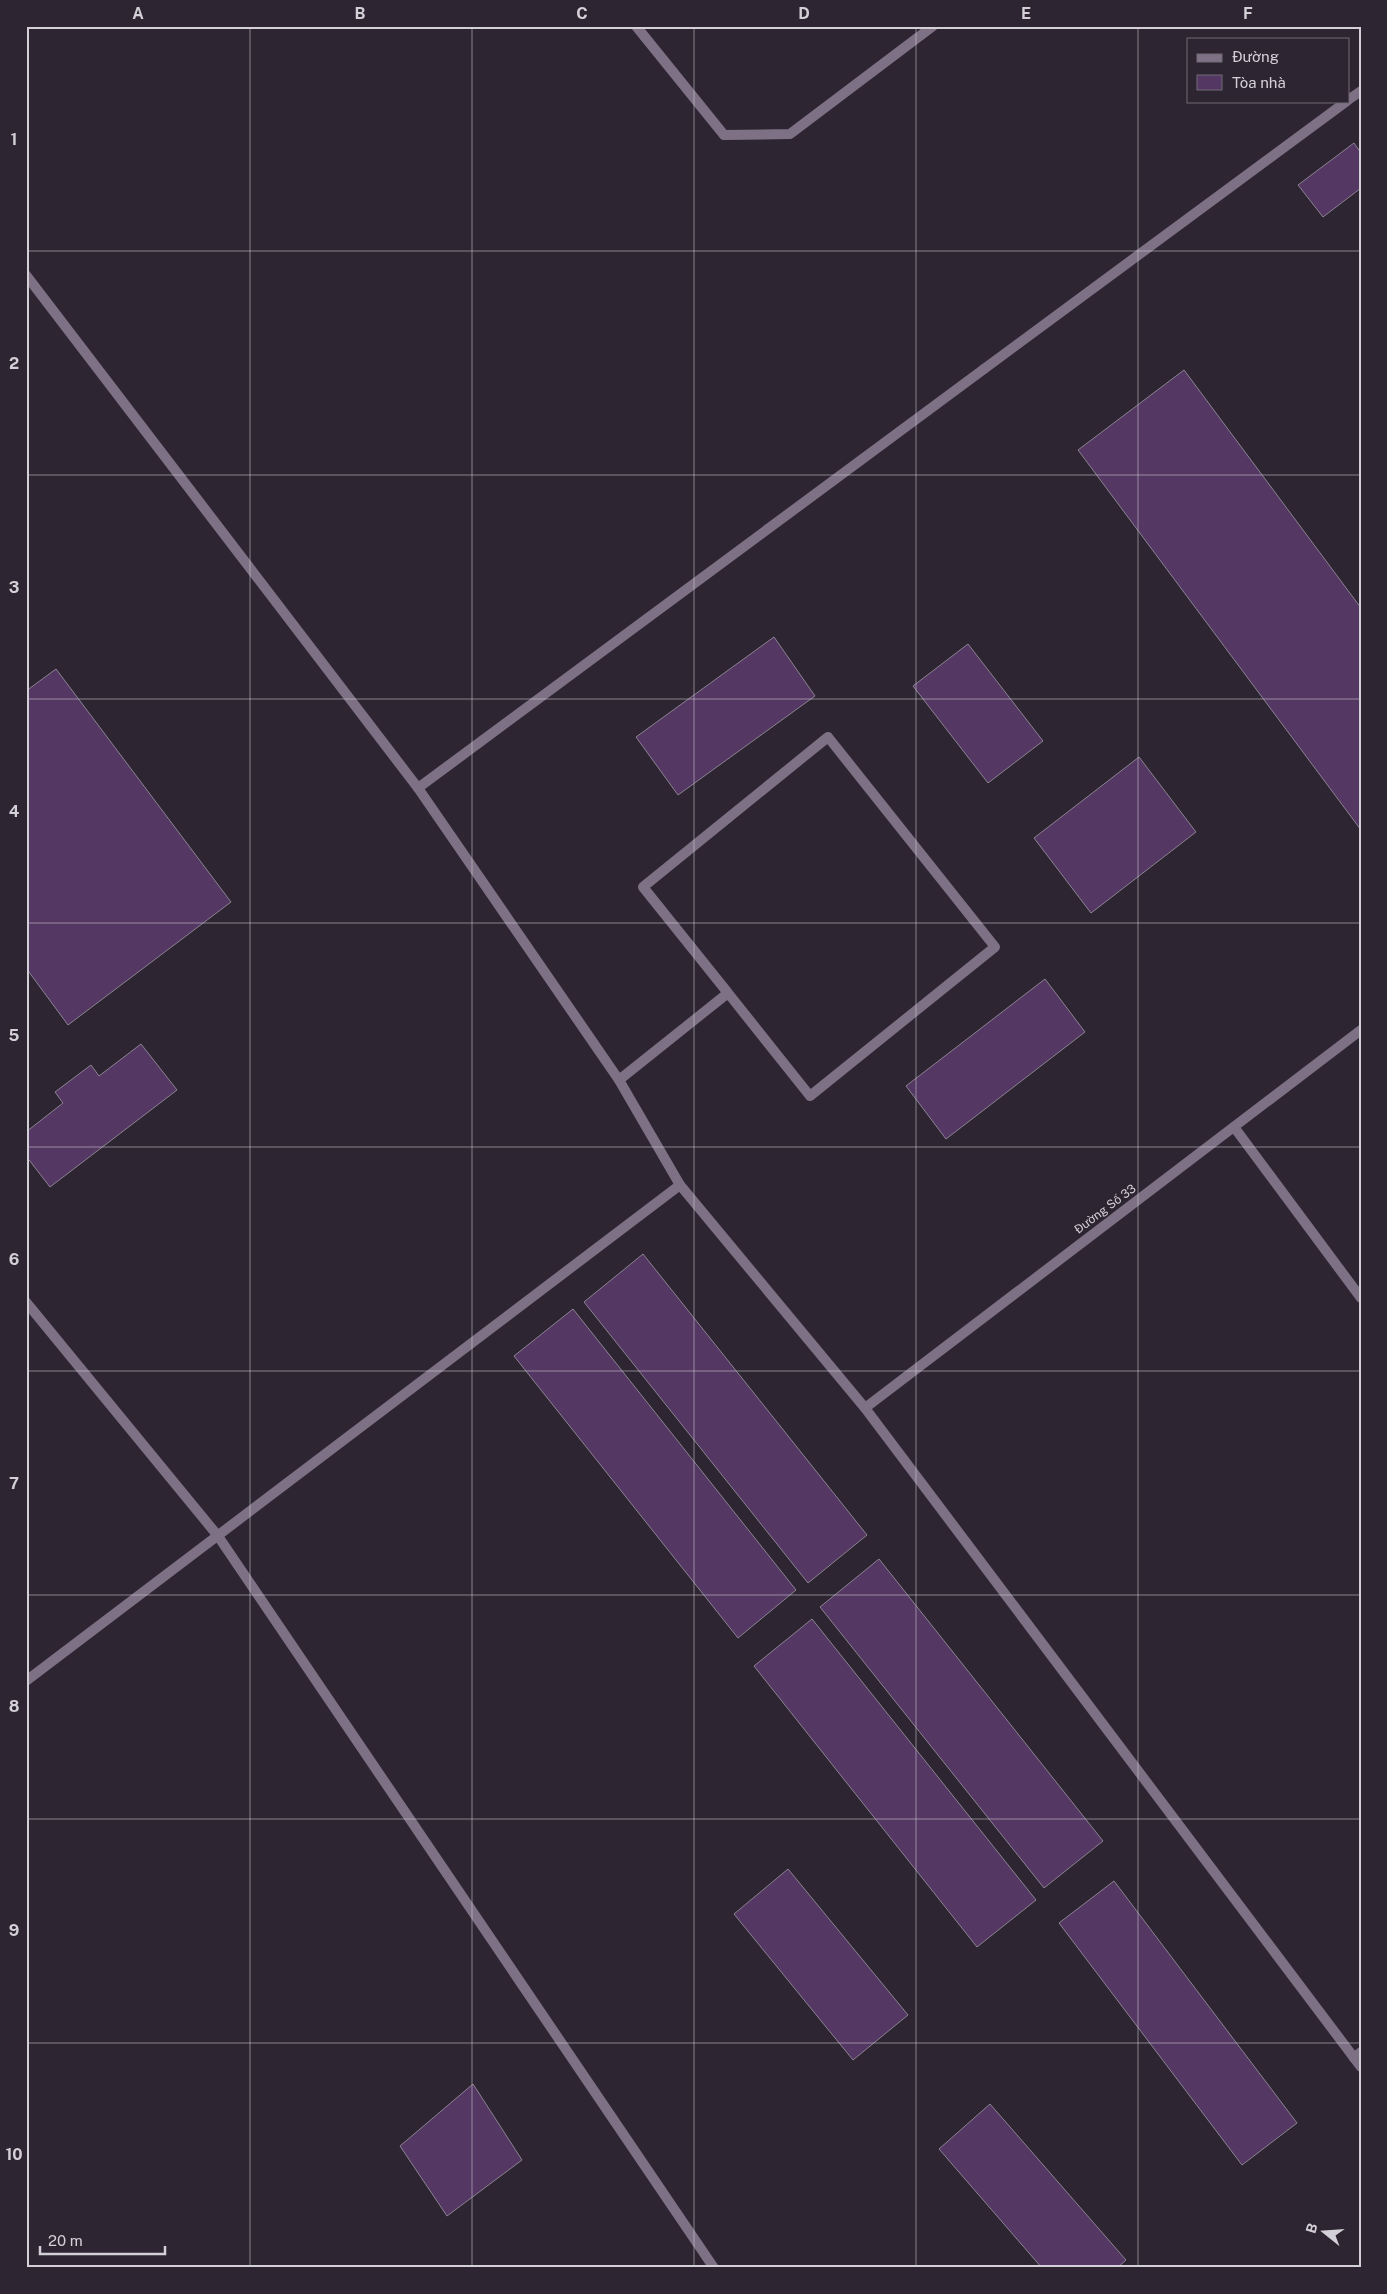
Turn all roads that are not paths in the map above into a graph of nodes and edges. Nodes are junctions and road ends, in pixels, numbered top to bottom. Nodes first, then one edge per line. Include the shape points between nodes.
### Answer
1 (636, 26) edge
2 (933, 26) edge
3 (1361, 91) edge
4 (1350, 99) edge
5 (1346, 102) edge
6 (26, 275) edge
7 (418, 788) junction
8 (728, 993) junction
9 (1361, 1030) edge
10 (619, 1080) junction
11 (1234, 1127) junction
12 (680, 1185) junction
13 (1361, 1298) edge
14 (26, 1302) edge
15 (864, 1408) junction
16 (218, 1536) junction
17 (26, 1681) edge
18 (1357, 2055) edge
19 (1361, 2067) edge
20 (714, 2268) edge

1 - 2 street via 724,135 790,134
3 - 4 street
5 - 7 street
6 - 7 street
7 - 10 street
8 - 8 street via 643,887 828,738 995,947 810,1096
8 - 10 street
9 - 11 street, Đường Số 33
10 - 12 street
11 - 13 street
11 - 15 street, Đường Số 33
12 - 15 street
12 - 16 street
14 - 16 street
15 - 18 street
16 - 17 street
16 - 20 street
18 - 19 street

